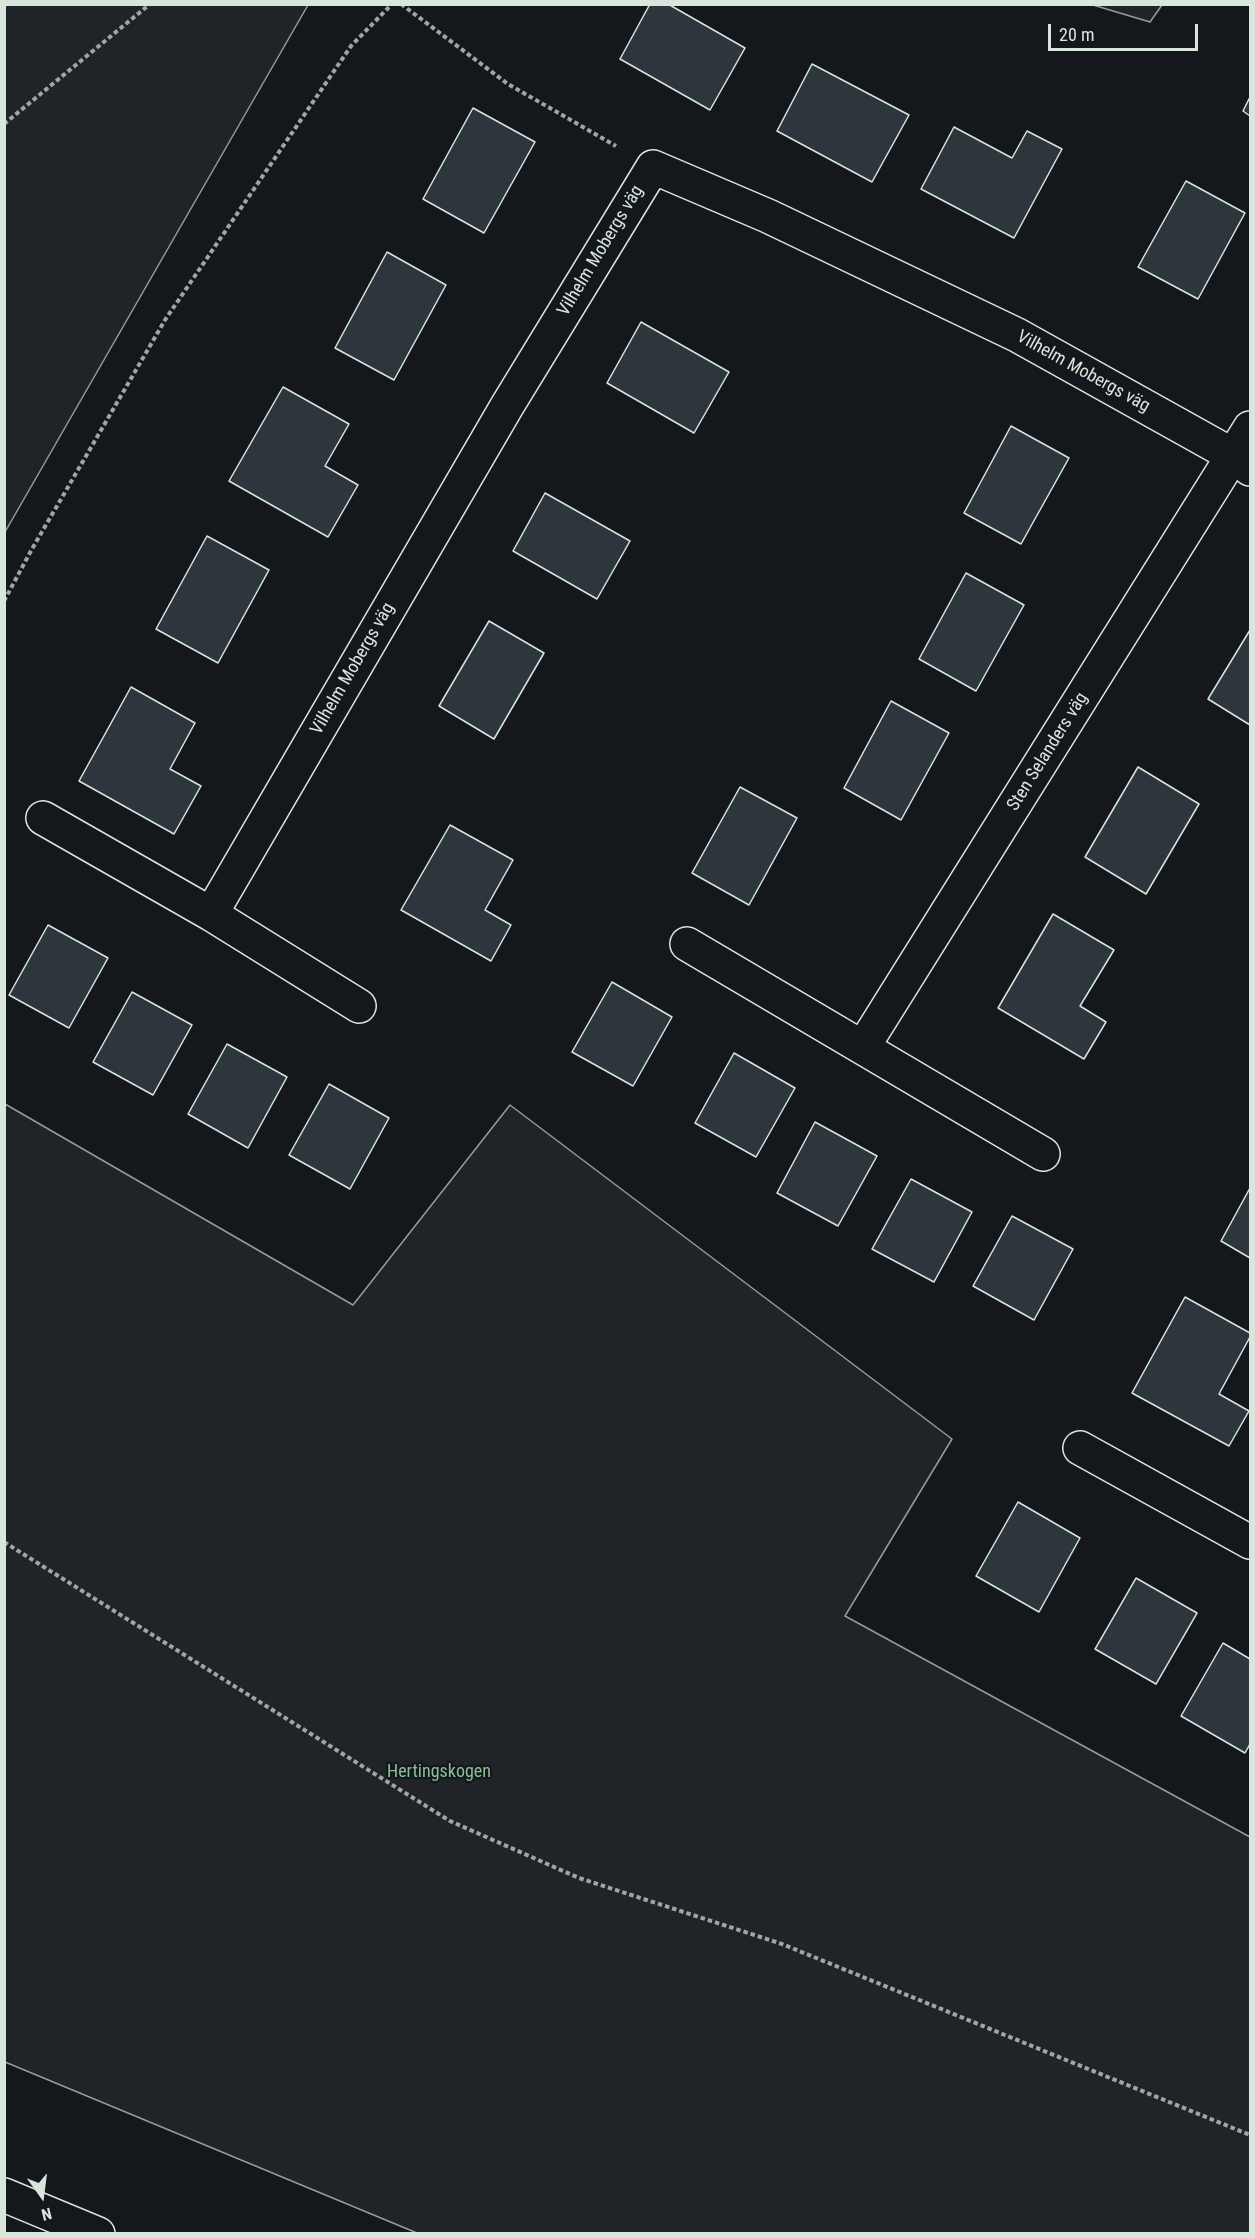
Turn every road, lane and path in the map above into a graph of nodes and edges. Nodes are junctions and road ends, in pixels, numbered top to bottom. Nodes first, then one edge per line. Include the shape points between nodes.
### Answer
1 (150, 4) edge
2 (392, 4) edge
3 (401, 4) edge
4 (4, 124) edge
5 (653, 167) junction
6 (1251, 428) edge
7 (1242, 463) edge
8 (4, 602) edge
9 (43, 818) dead end
10 (211, 914) junction
11 (687, 944) dead end
12 (359, 1006) dead end
13 (863, 1047) junction
14 (1043, 1154) dead end
15 (1080, 1448) dead end
16 (4, 1542) edge
17 (1251, 1542) edge
18 (1251, 2135) edge
19 (4, 2195) edge
20 (98, 2234) edge

1 - 4 path
2 - 8 path via 351,46 165,320
3 - 5 path via 508,84
5 - 7 street, Vilhelm Mobergs väg via 768,216 1017,334
5 - 10 street, Vilhelm Mobergs väg via 507,406
6 - 7 street, Sten Selanders väg
7 - 13 street, Sten Selanders väg
9 - 10 street
10 - 12 street
11 - 13 street
13 - 14 street
15 - 17 street
16 - 18 path via 450,1821 579,1878 782,1944
19 - 20 street

